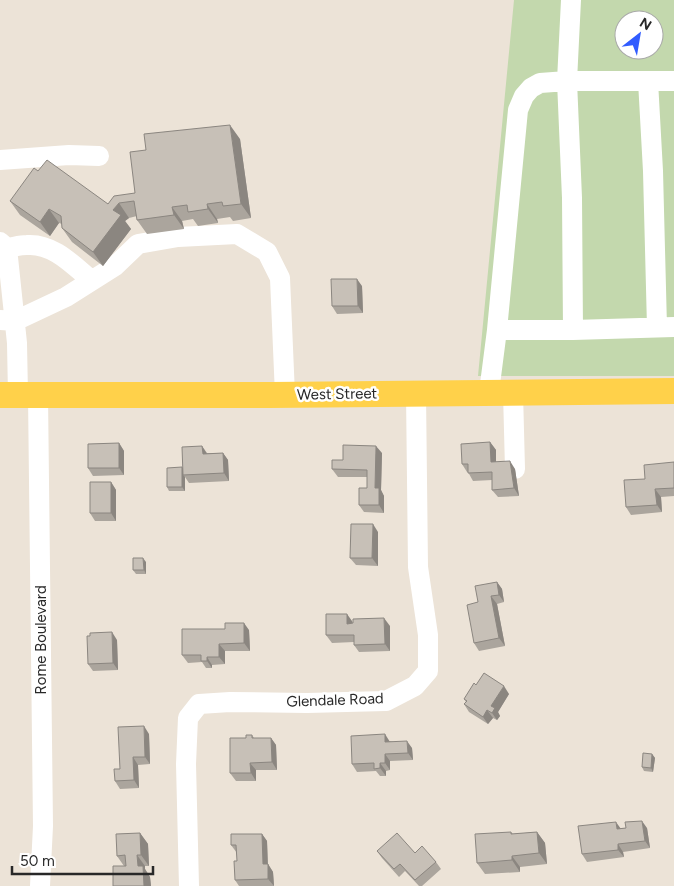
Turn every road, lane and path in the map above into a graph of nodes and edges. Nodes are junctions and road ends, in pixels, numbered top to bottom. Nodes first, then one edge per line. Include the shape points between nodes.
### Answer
1 (571, 0) edge
2 (674, 80) edge
3 (567, 81) junction
4 (648, 81) junction
5 (99, 156) dead end
6 (0, 160) edge
7 (4, 245) edge
8 (91, 280) junction
9 (7, 320) edge
10 (665, 327) edge
11 (497, 330) junction
12 (573, 330) junction
13 (674, 391) edge
14 (501, 392) junction
15 (416, 393) junction
16 (19, 395) edge
17 (286, 395) junction
18 (515, 469) dead end
19 (40, 886) edge
20 (189, 886) edge

1 - 3 street
2 - 4 street
3 - 4 street
3 - 11 street via 540,83 531,88 518,110
3 - 12 street
4 - 10 street
5 - 6 street via 69,154
7 - 8 street via 28,244 46,248 62,255
7 - 9 street, Rome Boulevard
8 - 9 street via 66,297
8 - 17 street via 115,266 138,244 178,237 237,234 267,252 280,278
9 - 16 street, Rome Boulevard
10 - 12 street
11 - 12 street
11 - 14 street
13 - 14 main road, West Street
14 - 15 main road, West Street
14 - 18 street
15 - 17 main road, West Street
15 - 20 street, Glendale Road via 418,567 428,635 428,671 415,686 386,701 199,704 188,718
16 - 17 main road, West Street
16 - 19 street, Rome Boulevard via 43,826

